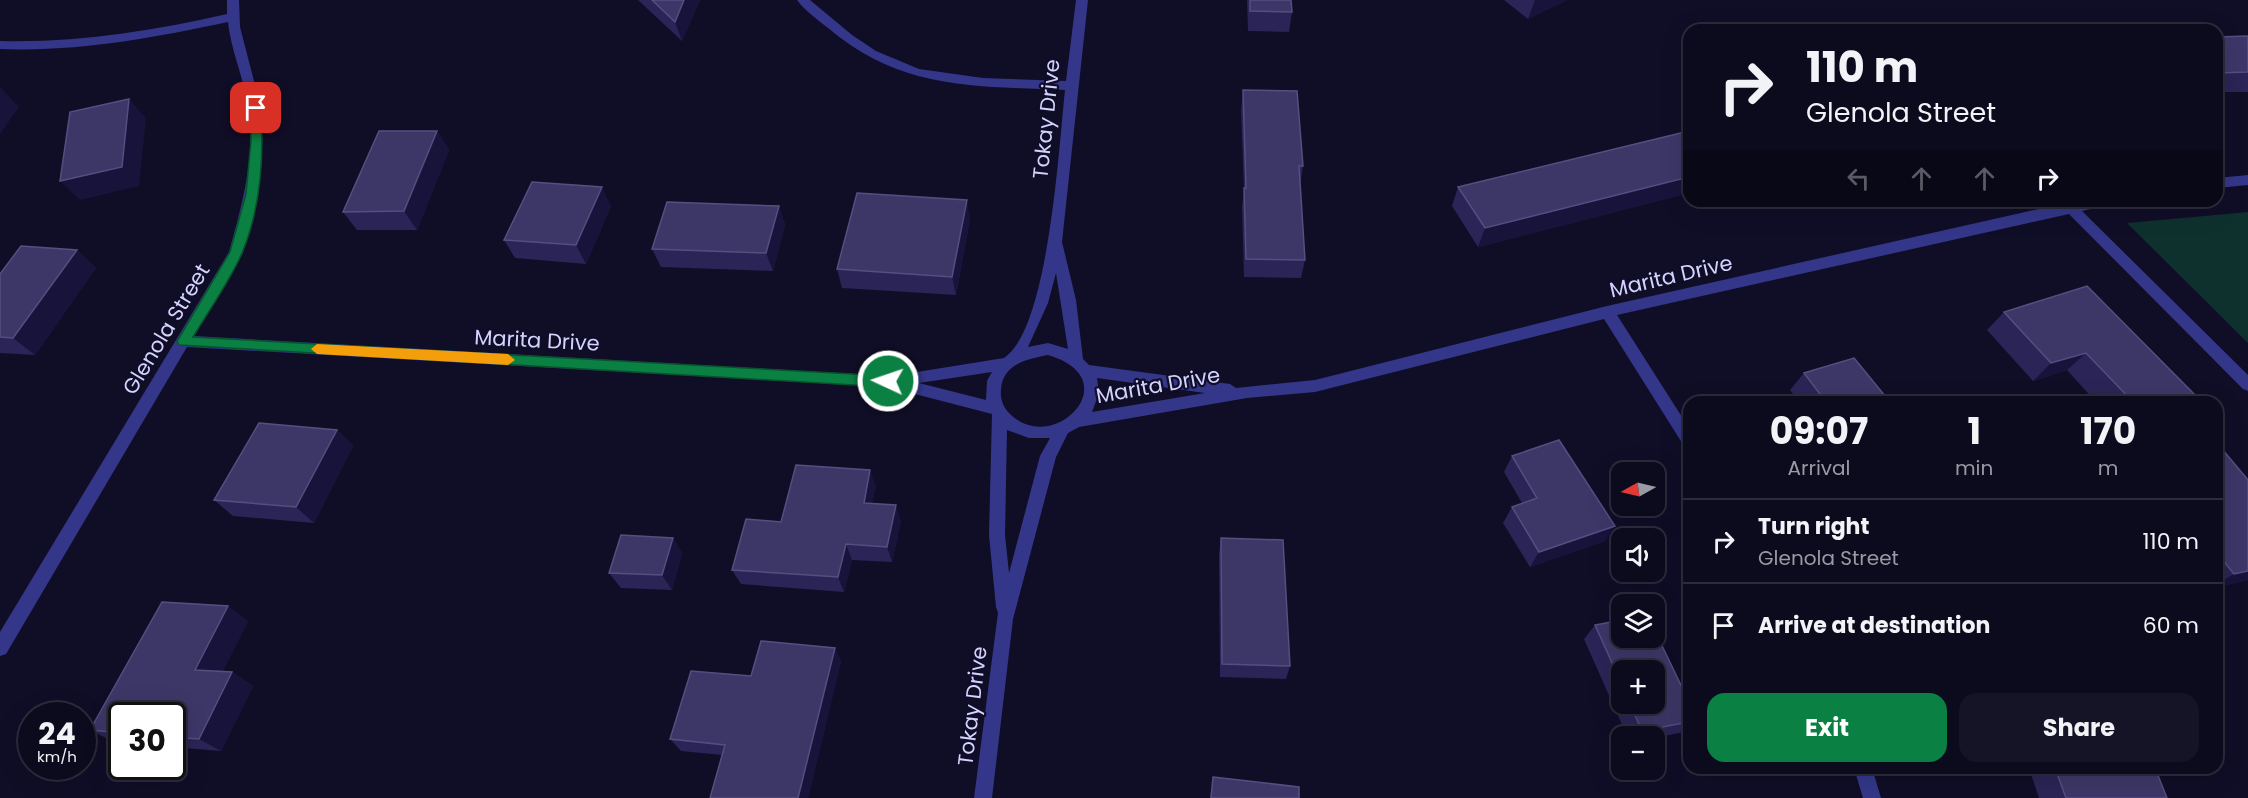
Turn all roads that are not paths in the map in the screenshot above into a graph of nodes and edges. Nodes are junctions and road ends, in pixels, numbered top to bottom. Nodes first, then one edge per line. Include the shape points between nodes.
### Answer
1 (233, 0) edge
2 (803, 0) edge
3 (1082, 0) edge
4 (232, 17) junction
5 (0, 45) edge
6 (1071, 86) junction
7 (2248, 180) edge
8 (2223, 182) edge
9 (2070, 207) joint
10 (1057, 243) junction
11 (1607, 312) junction
12 (184, 341) junction
13 (1017, 355) junction
14 (1004, 364) junction
15 (1081, 364) junction
16 (888, 381) junction
17 (2248, 385) edge
18 (1247, 392) junction
19 (998, 412) junction
20 (1069, 425) junction
21 (1683, 432) edge
22 (1005, 619) junction
23 (0, 648) edge
24 (1865, 774) edge
25 (983, 798) edge
26 (1872, 798) edge

1 - 4 street, Glenola Street
2 - 6 street via 847,38 896,66 955,81
3 - 6 street, Tokay Drive
4 - 5 street via 93,44
4 - 12 street, Glenola Street via 256,108 252,194 236,253
6 - 10 street, Tokay Drive
7 - 8 street
9 - 11 street, Marita Drive
9 - 17 street
10 - 13 street, Tokay Drive via 1032,330
10 - 15 street, Tokay Drive
11 - 18 street, Marita Drive via 1315,386
11 - 21 street
12 - 16 street, Marita Drive
12 - 23 street, Glenola Street
13 - 14 street
13 - 15 street via 1048,349 1063,352
14 - 16 street, Marita Drive
14 - 19 street via 991,388
15 - 18 street, Marita Drive via 1114,375
15 - 20 street via 1092,382 1092,395 1087,409
16 - 19 street, Marita Drive
18 - 20 street, Marita Drive
19 - 20 street via 1027,432 1045,433
19 - 22 street, Tokay Drive via 997,535
20 - 22 street, Tokay Drive via 1048,456
22 - 25 street, Tokay Drive
24 - 26 street

